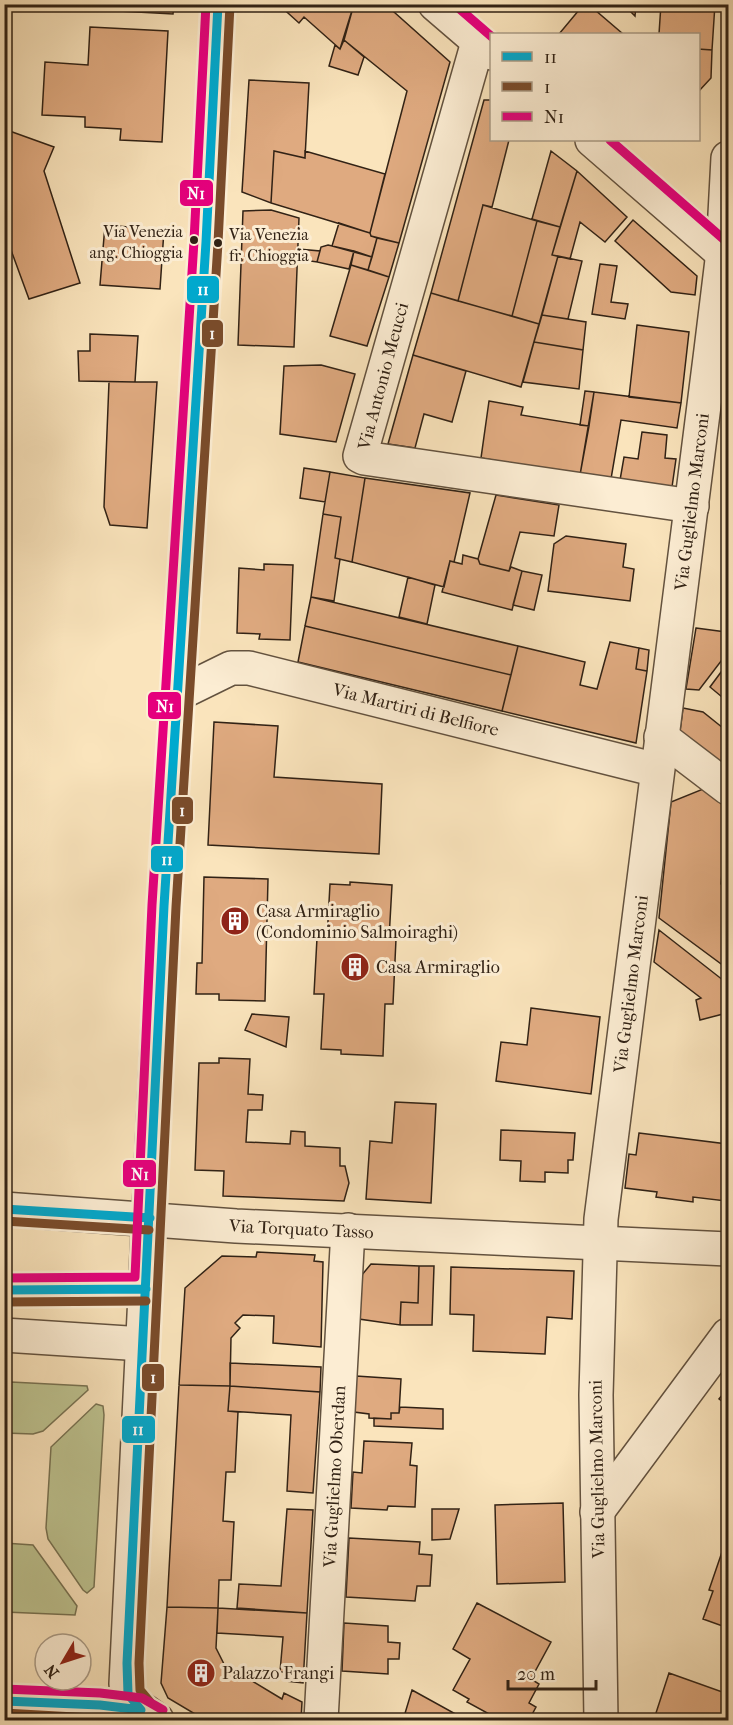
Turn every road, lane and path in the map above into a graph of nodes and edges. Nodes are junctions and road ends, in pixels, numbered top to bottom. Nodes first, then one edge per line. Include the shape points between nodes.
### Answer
1 (218, 4) edge
2 (435, 4) edge
3 (485, 47) edge
4 (593, 141) edge
5 (729, 158) edge
6 (726, 255) edge
7 (692, 506) junction
8 (178, 694) junction
9 (661, 737) junction
10 (657, 770) junction
11 (729, 788) edge
12 (4, 1209) edge
13 (150, 1218) junction
14 (348, 1230) junction
15 (600, 1242) junction
16 (729, 1249) edge
17 (4, 1335) edge
18 (729, 1335) edge
19 (143, 1344) junction
20 (596, 1395) junction
21 (639, 1454) junction
22 (597, 1512) junction
23 (4, 1701) edge
24 (149, 1715) edge
25 (321, 1720) edge
26 (601, 1720) edge

1 - 8 street
2 - 3 street
3 - 7 street, Via Antonio Meucci via 360,456
4 - 6 street
5 - 6 street, Via Guglielmo Marconi
6 - 7 street, Via Guglielmo Marconi
7 - 9 street, Via Guglielmo Marconi
8 - 10 street, Via Martiri di Belfiore via 231,669 249,668
8 - 13 street
9 - 10 street, Via Guglielmo Marconi
9 - 11 street
10 - 15 street, Via Guglielmo Marconi
12 - 13 street, Via Torquato Tasso
13 - 14 street, Via Torquato Tasso
13 - 19 street
14 - 15 street, Via Torquato Tasso
14 - 25 street, Via Guglielmo Oberdan
15 - 16 street, Via Torquato Tasso
15 - 20 street, Via Guglielmo Marconi
17 - 19 street
18 - 21 street
19 - 24 street via 126,1684 128,1694
20 - 21 street via 611,1439 626,1451
20 - 22 street, Via Guglielmo Marconi
21 - 22 street
22 - 26 street, Via Guglielmo Marconi
23 - 24 street via 100,1705

